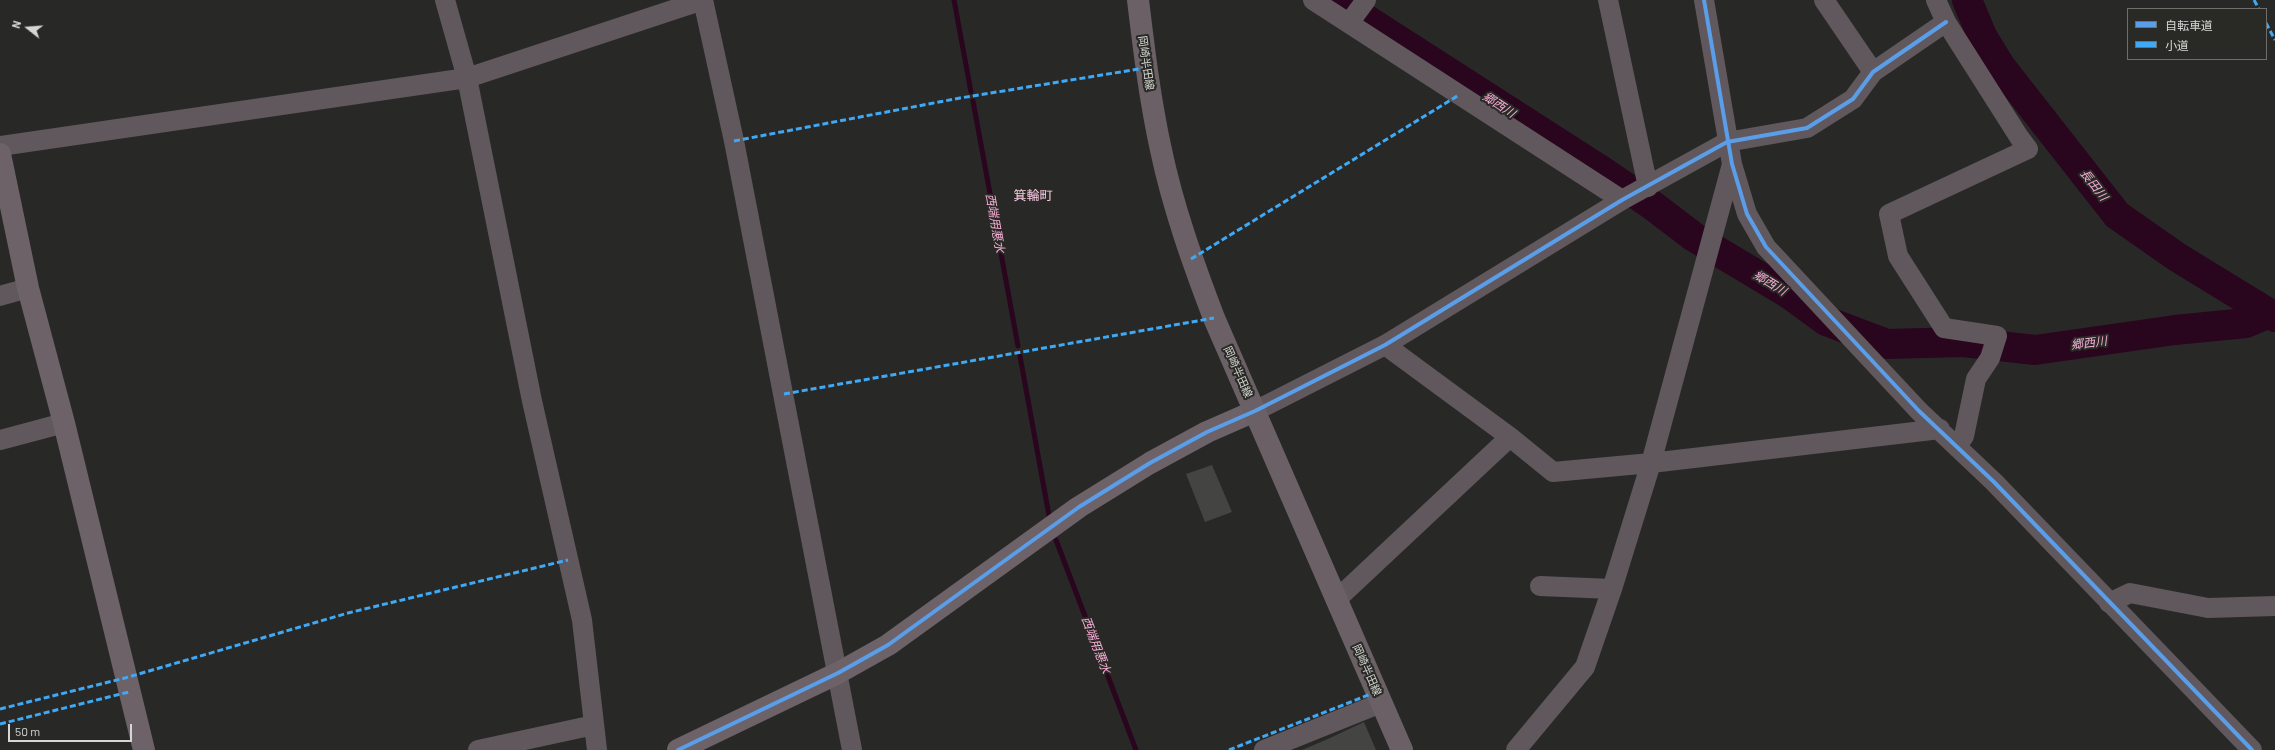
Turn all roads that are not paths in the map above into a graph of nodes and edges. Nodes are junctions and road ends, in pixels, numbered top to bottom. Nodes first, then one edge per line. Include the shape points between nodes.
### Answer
1 (445, 0) edge
2 (703, 0) edge
3 (1138, 0) edge
4 (1313, 0) edge
5 (1366, 0) edge
6 (1608, 0) edge
7 (1704, 0) edge
8 (1824, 0) edge
9 (1936, 0) edge
10 (1946, 22) junction
11 (1349, 23) junction
12 (1873, 72) junction
13 (467, 78) junction
14 (1727, 142) junction
15 (0, 146) edge
16 (0, 154) edge
17 (1732, 164) junction
18 (1648, 187) junction
19 (1622, 200) junction
20 (28, 288) junction
21 (0, 296) edge
22 (1385, 344) junction
23 (1255, 411) junction
24 (64, 423) junction
25 (1940, 429) junction
26 (1510, 437) junction
27 (0, 440) edge
28 (1957, 446) junction
29 (1650, 463) junction
30 (1540, 586) dead end
31 (1612, 589) junction
32 (1336, 600) junction
33 (2109, 603) junction
34 (2275, 606) edge
35 (838, 673) junction
36 (1381, 703) junction
37 (594, 725) junction
38 (144, 750) edge
39 (478, 750) edge
40 (597, 750) edge
41 (678, 750) edge
42 (852, 750) edge
43 (1264, 750) edge
44 (1402, 750) edge
45 (1516, 750) edge
46 (2252, 750) edge

1 - 13 street
2 - 13 street
2 - 35 street via 736,148
3 - 23 main road, 岡崎半田線 via 1146,68 1161,151 1189,252 1214,318
4 - 11 street
5 - 11 street
6 - 18 street
7 - 14 street
8 - 12 street
9 - 10 street
10 - 12 street
10 - 28 street via 2028,148 1889,214 1898,256 1944,328 2002,332 1990,358 1976,379 1964,436
11 - 19 street
12 - 14 street via 1853,98 1807,128
13 - 15 street
13 - 37 street via 532,401 582,620
14 - 17 street
14 - 18 street
16 - 20 street
17 - 25 street via 1747,214 1766,247 1919,411
17 - 29 street
18 - 19 street
19 - 22 street
20 - 21 street
20 - 24 street
22 - 23 street
22 - 26 street
23 - 32 main road, 岡崎半田線
23 - 35 street via 1207,432 1150,463 1079,507 888,645
24 - 27 street
24 - 38 street
25 - 28 street
25 - 29 street
26 - 29 street via 1553,472
26 - 32 street
28 - 33 street
29 - 31 street
30 - 31 street
31 - 45 street via 1585,667
32 - 36 main road, 岡崎半田線
33 - 34 street via 2130,593 2208,608
33 - 46 street
35 - 41 street
35 - 42 street
36 - 43 street
36 - 44 main road, 岡崎半田線
37 - 39 street
37 - 40 street

